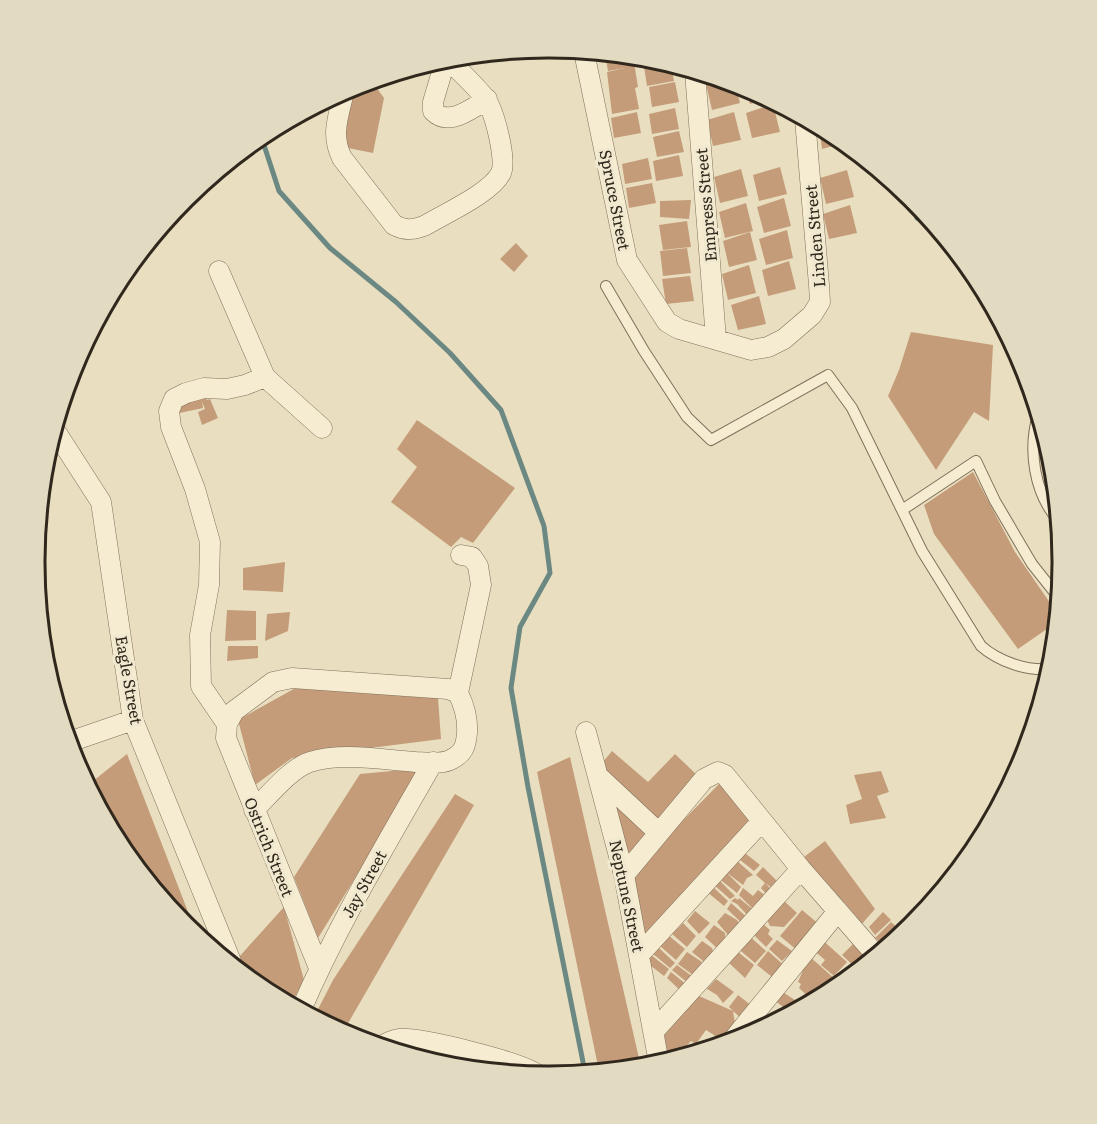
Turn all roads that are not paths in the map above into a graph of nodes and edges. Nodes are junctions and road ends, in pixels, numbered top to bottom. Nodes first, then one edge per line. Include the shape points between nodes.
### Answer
1 (586, 60) edge
2 (456, 67) edge
3 (443, 70) edge
4 (696, 81) edge
5 (487, 99) junction
6 (341, 103) edge
7 (806, 130) edge
8 (219, 271) dead end
9 (606, 286) dead end
10 (716, 339) junction
11 (265, 377) junction
12 (322, 428) dead end
13 (1035, 431) edge
14 (60, 439) edge
15 (1049, 509) edge
16 (902, 510) junction
17 (461, 555) dead end
18 (1051, 588) edge
19 (1040, 670) edge
20 (458, 693) junction
21 (133, 720) junction
22 (227, 724) junction
23 (586, 732) dead end
24 (77, 739) edge
25 (434, 762) junction
26 (597, 774) junction
27 (254, 810) junction
28 (762, 821) junction
29 (659, 833) junction
30 (801, 869) junction
31 (624, 875) junction
32 (838, 911) junction
33 (225, 948) edge
34 (870, 949) edge
35 (639, 955) junction
36 (319, 968) junction
37 (304, 1002) edge
38 (745, 1025) edge
39 (654, 1031) junction
40 (393, 1041) edge
41 (657, 1054) edge
42 (512, 1064) edge

1 - 10 street, Spruce Street via 627,260 667,321 679,329
2 - 5 street
3 - 5 street via 433,102 438,117 459,115
4 - 10 street, Empress Street
5 - 6 street via 502,145 501,173 491,185 435,220 404,230 394,225 336,146 334,135
7 - 10 street, Linden Street via 820,302 799,328 768,347 751,350
8 - 11 street
9 - 16 lane via 687,417 711,440 828,375 852,408
11 - 12 street
11 - 22 street via 227,389 204,388 186,393 174,399 169,411 210,542 209,585 200,635 201,686
13 - 15 lane via 1035,471
14 - 21 street, Eagle Street via 101,502
16 - 18 lane via 976,461 1032,564
16 - 19 lane via 922,551 981,646 993,656
17 - 20 street via 472,557 478,566 481,585
20 - 22 street via 448,689 282,679 234,711
20 - 25 street via 467,724 465,747 451,760
21 - 24 street
21 - 33 street, Eagle Street
22 - 27 street, Ostrich Street via 226,738
23 - 26 street, Neptune Street
25 - 27 street via 345,758 309,763 296,770
25 - 36 street, Jay Street
26 - 29 street
26 - 31 street, Neptune Street
27 - 36 street, Ostrich Street
28 - 29 street via 725,775 718,772 704,779
28 - 30 street
28 - 35 street
29 - 31 street
30 - 32 street
30 - 39 street
31 - 35 street, Neptune Street
32 - 34 street
32 - 38 street
35 - 39 street, Neptune Street
36 - 37 street, Jay Street
39 - 41 street, Neptune Street
40 - 42 street via 443,1045

